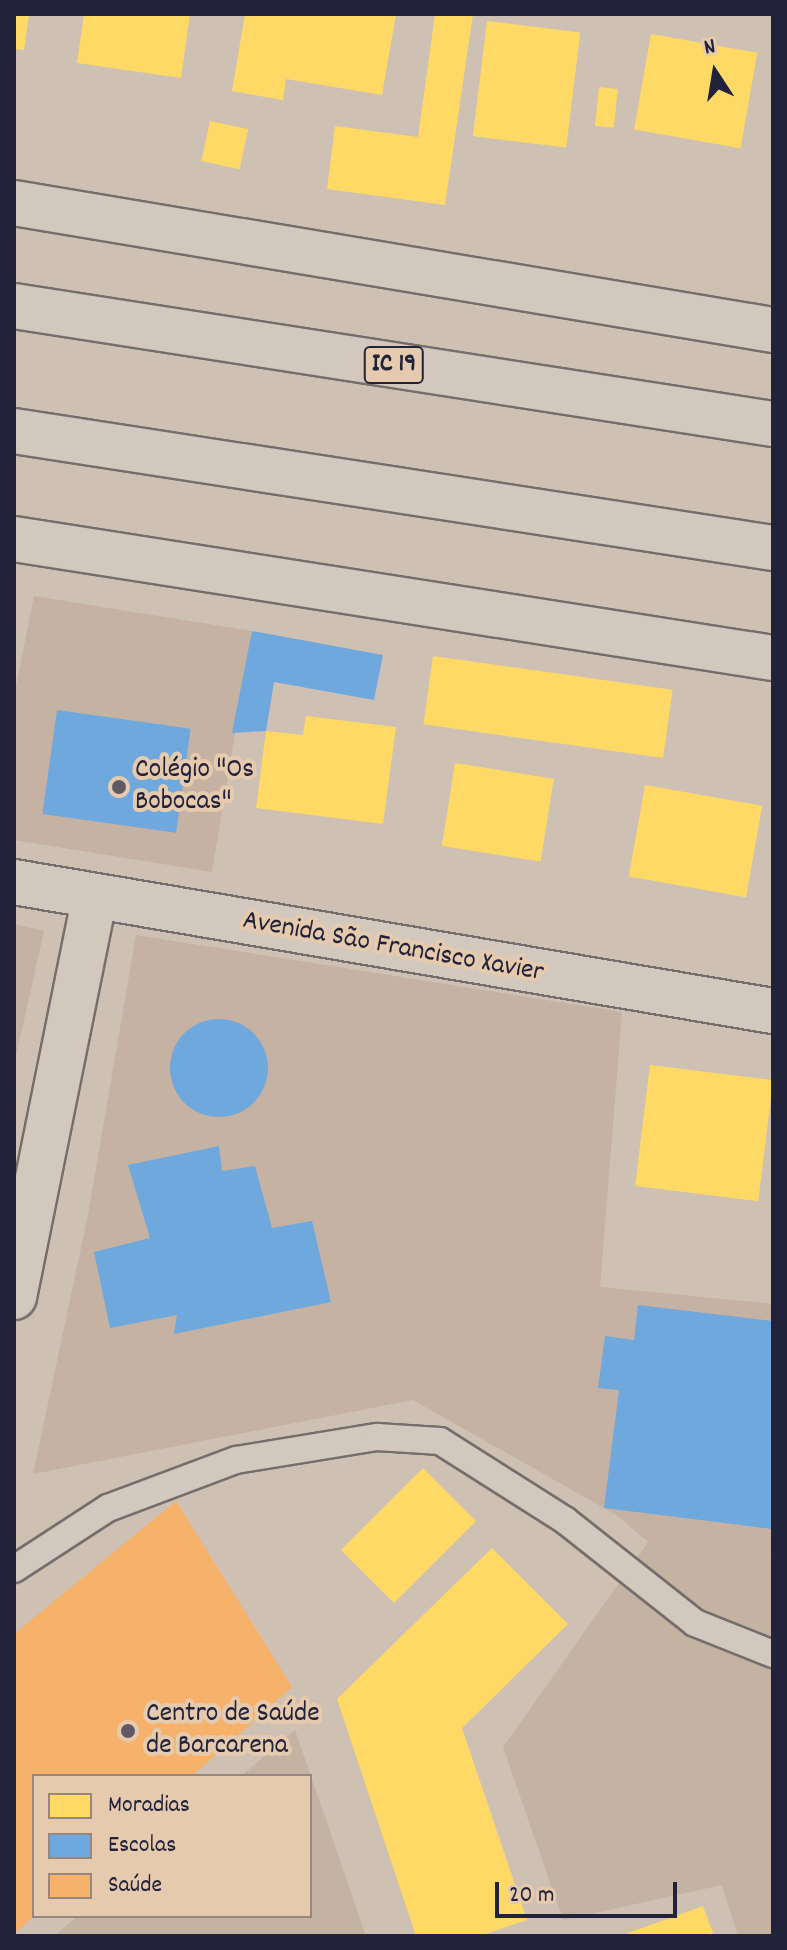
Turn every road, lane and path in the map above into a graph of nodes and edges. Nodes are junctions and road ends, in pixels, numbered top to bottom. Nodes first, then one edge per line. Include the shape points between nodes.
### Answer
1 (14, 203) edge
2 (14, 306) edge
3 (773, 330) edge
4 (773, 424) edge
5 (14, 431) edge
6 (14, 539) edge
7 (773, 548) edge
8 (773, 658) edge
9 (14, 882) edge
10 (95, 897) junction
11 (773, 1011) edge
12 (14, 1297) edge
13 (14, 1569) edge
14 (773, 1654) edge

1 - 3 main road
2 - 4 main road, IC 19
5 - 7 main road
6 - 8 main road
9 - 10 main road, Avenida São Francisco Xavier
10 - 11 main road, Avenida São Francisco Xavier
10 - 12 main road
13 - 14 lane via 108,1508 236,1460 377,1437 440,1441 566,1521 695,1623

